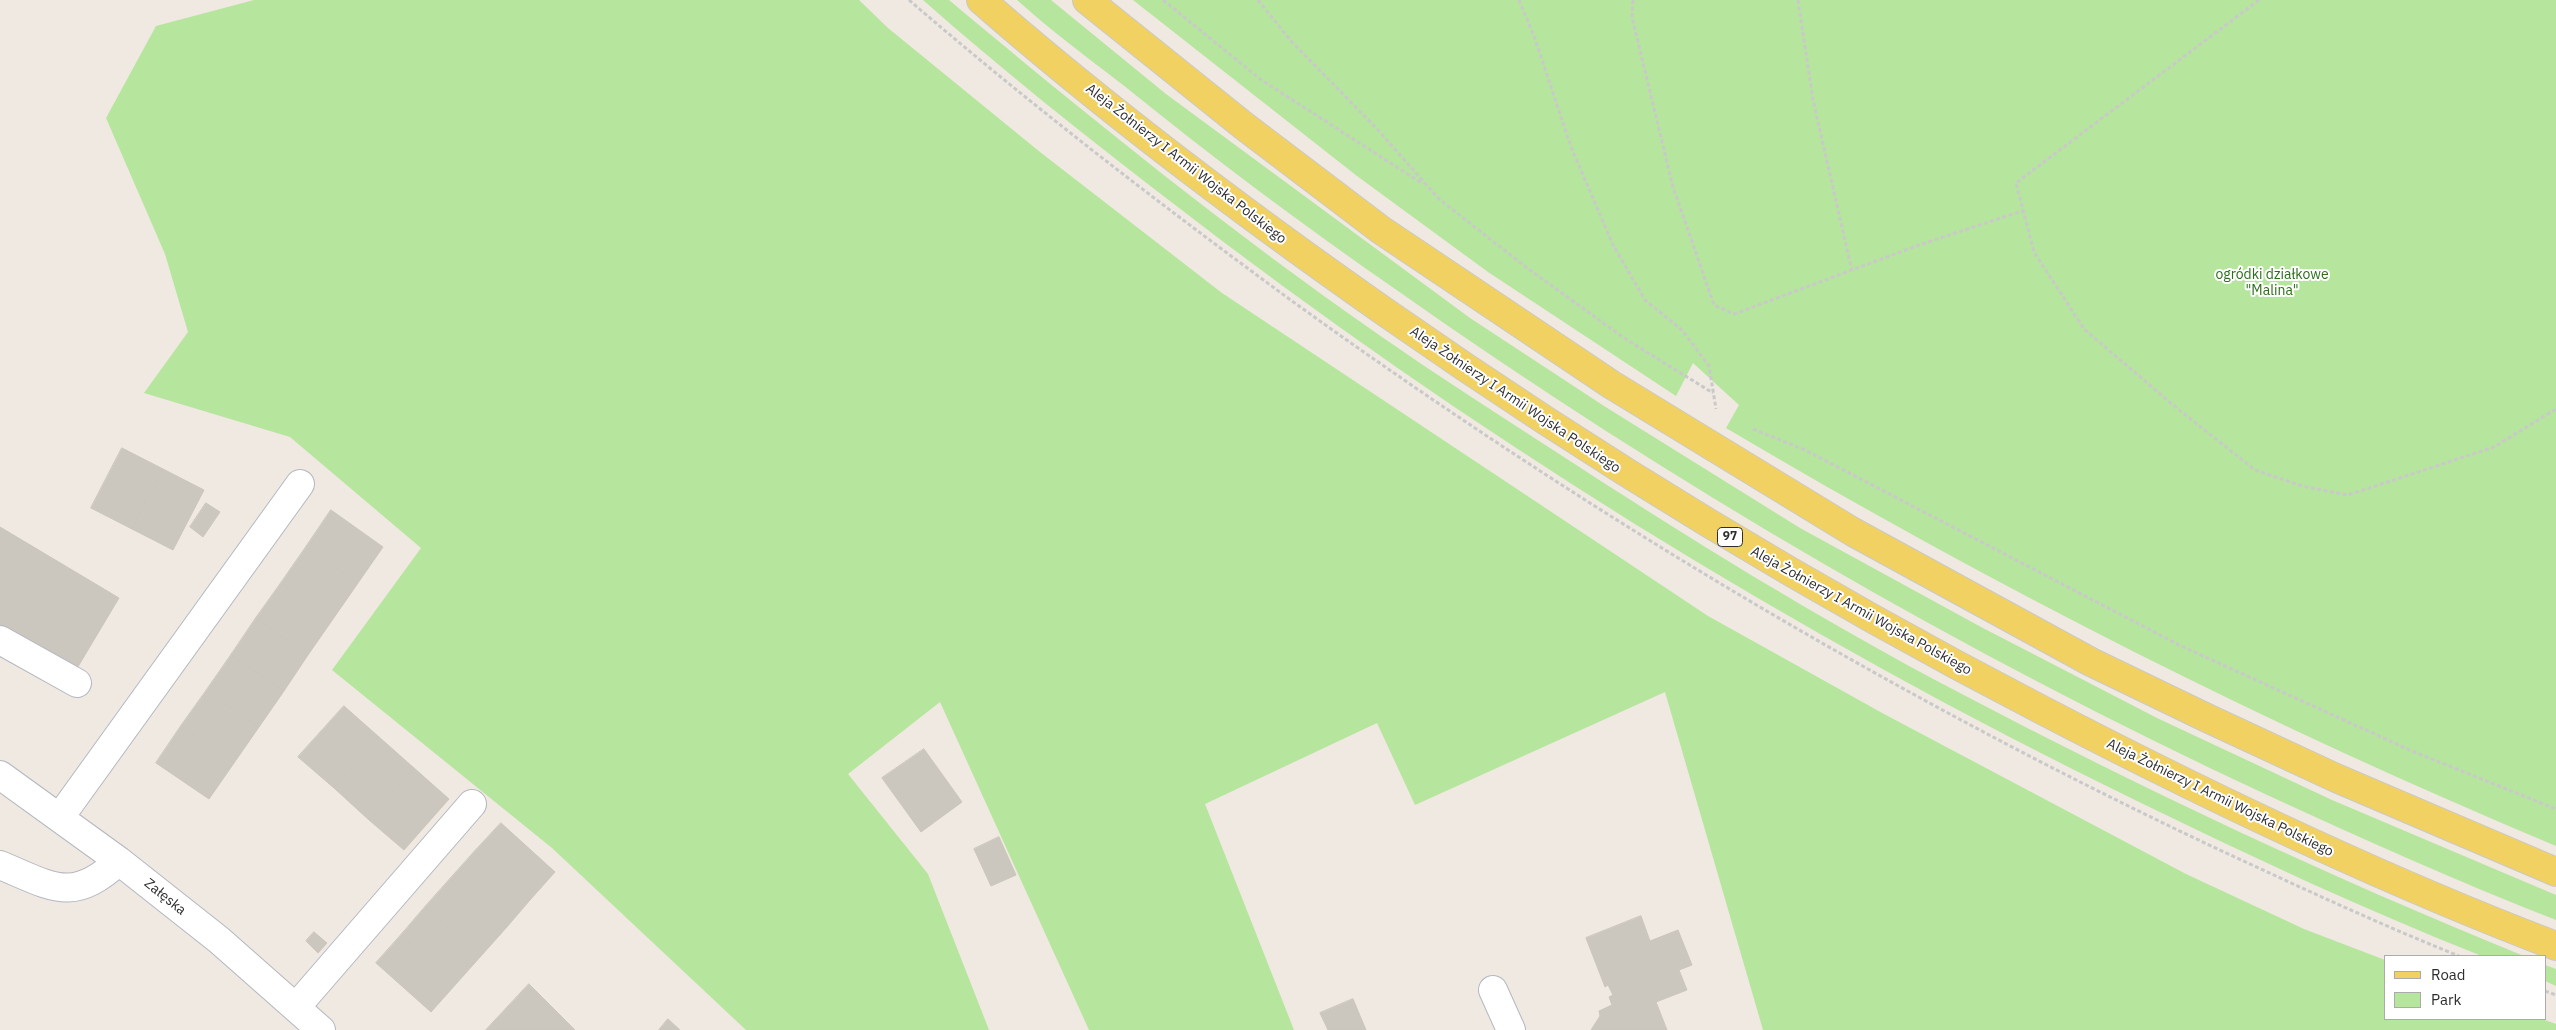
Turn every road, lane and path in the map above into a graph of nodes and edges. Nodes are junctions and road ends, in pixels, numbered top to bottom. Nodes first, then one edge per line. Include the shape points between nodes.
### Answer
1 (981, 0) edge
2 (1087, 0) edge
3 (1163, 0) edge
4 (1258, 0) edge
5 (1519, 0) edge
6 (1632, 0) edge
7 (1798, 0) edge
8 (2259, 0) edge
9 (1428, 187) junction
10 (2023, 211) junction
11 (1852, 271) junction
12 (1713, 393) junction
13 (2556, 410) edge
14 (1752, 428) dead end
15 (1724, 454) junction
16 (300, 484) dead end
17 (0, 640) edge
18 (77, 683) dead end
19 (0, 775) edge
20 (472, 804) dead end
21 (2556, 808) edge
22 (60, 817) junction
23 (119, 860) junction
24 (0, 865) edge
25 (2556, 872) edge
26 (2556, 946) edge
27 (1493, 990) dead end
28 (296, 1007) junction
29 (321, 1030) edge
30 (1511, 1030) edge

1 - 26 main road, Aleja Żołnierzy I Armii Wojska Polskiego / 97 via 1118,114 1231,202 1357,292 1478,377 1608,462 1774,564 1942,658 2160,772 2272,826
2 - 15 main road via 1244,126 1381,230 1612,384
3 - 9 path via 1260,79
4 - 9 path via 1291,41 1378,130
5 - 12 path via 1571,147 1612,245 1646,300 1682,330 1708,366
6 - 11 path via 1632,17 1673,187 1714,305 1734,314
7 - 11 path via 1813,100
8 - 10 path via 2016,183
9 - 12 path via 1512,256 1612,329
10 - 11 path
10 - 13 path via 2034,252 2084,329 2255,470 2302,486 2348,495 2494,447
12 - 15 path
14 - 21 path via 1805,450 2179,645 2412,751
15 - 25 main road via 1853,532 2091,662 2336,778
16 - 22 street
17 - 18 street
19 - 22 street, Załęska
20 - 28 street
22 - 23 street, Załęska
23 - 24 street via 90,884 71,889 45,884
23 - 28 street, Załęska
27 - 30 street
28 - 29 street, Załęska

